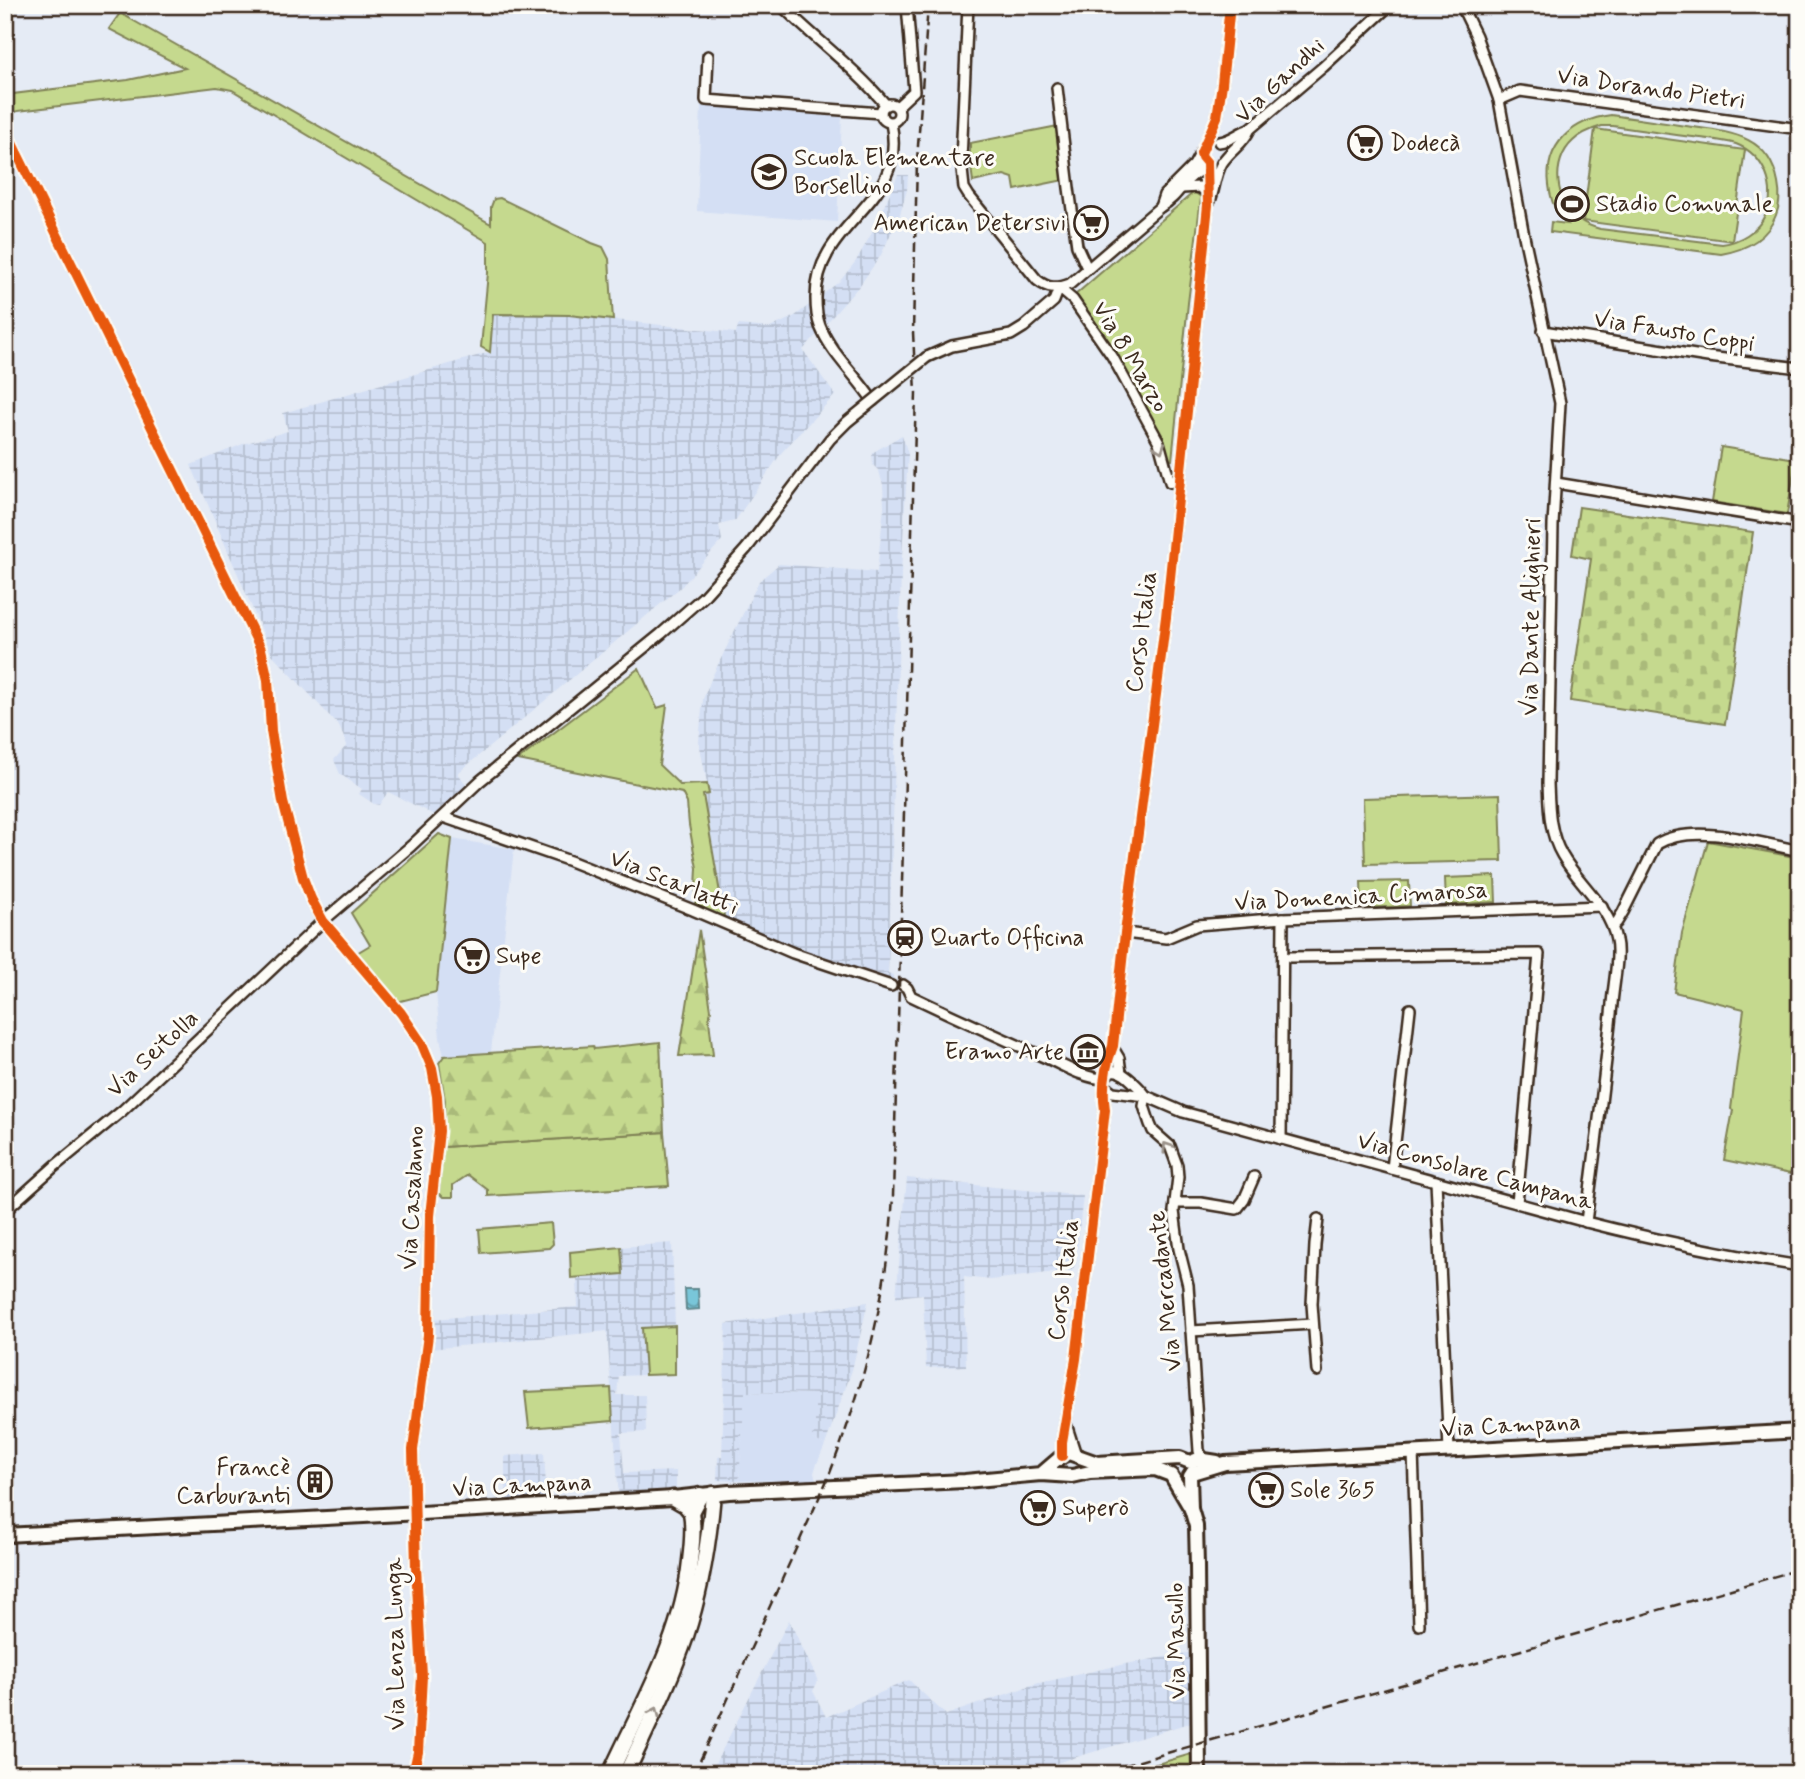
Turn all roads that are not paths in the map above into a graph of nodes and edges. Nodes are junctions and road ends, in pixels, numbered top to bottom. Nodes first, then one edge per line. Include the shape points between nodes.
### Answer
1 (781, 5) edge
2 (907, 5) edge
3 (968, 5) edge
4 (1230, 5) edge
5 (1390, 5) edge
6 (1461, 5) edge
7 (708, 57) dead end
8 (1057, 88) dead end
9 (1499, 100) junction
10 (897, 107) junction
11 (883, 109) junction
12 (891, 123) junction
13 (5, 129) edge
14 (1800, 129) edge
15 (1250, 130) junction
16 (1219, 142) junction
17 (1203, 147) junction
18 (1224, 159) junction
19 (1207, 163) junction
20 (1182, 188) junction
21 (1207, 192) junction
22 (1209, 205) junction
23 (1160, 207) junction
24 (1087, 268) junction
25 (1059, 288) junction
26 (1544, 331) junction
27 (1800, 368) edge
28 (873, 401) junction
29 (1180, 483) junction
30 (1556, 483) junction
31 (1800, 523) edge
32 (443, 817) junction
33 (1800, 851) edge
34 (1602, 906) junction
35 (1283, 918) junction
36 (323, 921) junction
37 (1613, 926) junction
38 (1125, 933) junction
39 (1290, 957) dead end
40 (903, 985) dead end
41 (891, 986) dead end
42 (1410, 1009) dead end
43 (1113, 1048) junction
44 (1122, 1074) junction
45 (1109, 1085) junction
46 (1146, 1096) junction
47 (1281, 1139) junction
48 (1392, 1169) junction
49 (1254, 1177) dead end
50 (1436, 1181) junction
51 (1175, 1203) junction
52 (1517, 1203) junction
53 (5, 1211) edge
54 (1318, 1219) dead end
55 (1586, 1222) junction
56 (1800, 1266) edge
57 (1312, 1324) junction
58 (1191, 1331) junction
59 (1318, 1371) dead end
60 (1066, 1422) junction
61 (1800, 1431) edge
62 (1448, 1450) junction
63 (1413, 1452) junction
64 (1202, 1455) junction
65 (1078, 1456) junction
66 (1061, 1457) junction
67 (1176, 1459) junction
68 (1225, 1463) junction
69 (1191, 1471) junction
70 (1041, 1474) junction
71 (1071, 1475) junction
72 (1172, 1476) junction
73 (706, 1494) junction
74 (673, 1498) junction
75 (1191, 1509) junction
76 (691, 1512) junction
77 (415, 1514) junction
78 (5, 1535) edge
79 (1419, 1625) dead end
80 (413, 1774) edge
81 (610, 1774) edge
82 (626, 1774) edge
83 (1199, 1774) edge

1 - 11 street via 855,72
2 - 10 street via 914,91
3 - 25 street via 961,160 964,188 1037,280
4 - 17 street via 1217,117
5 - 15 street, Via Gandhi
6 - 9 street, Via Dante Alighieri
7 - 11 street via 706,100
8 - 24 street via 1077,246
9 - 14 street, Via Dorando Pietri via 1520,91
9 - 26 street, Via Dante Alighieri
10 - 11 street via 892,104
10 - 12 street via 898,118
11 - 12 street via 885,121
12 - 28 street via 890,170 875,196 827,253 816,289 816,309 825,335
13 - 36 street, Via Casalanno via 261,649 283,803 303,878
15 - 16 street
15 - 18 street, Via Gandhi
16 - 17 street
16 - 18 street via 1225,147
17 - 19 street
17 - 23 street via 1194,165 1164,195
18 - 19 street via 1214,166
18 - 22 street
19 - 20 street
19 - 21 street, Corso Italia
20 - 21 street via 1199,187
20 - 23 street
21 - 22 street, Corso Italia
22 - 29 street, Corso Italia
23 - 24 street, Via Seitolla
24 - 25 street, Via Seitolla
25 - 28 street, Via Seitolla, bridge via 1054,301 1011,335 952,345 927,357
25 -> 29 street, Via 8 Marzo via 1073,300 1112,356 1159,442 1170,482
26 - 27 street, Via Fausto Coppi
26 - 30 street, Via Dante Alighieri via 1560,403
28 - 32 street, Via Seitolla, bridge via 830,439 747,548 703,597 523,744
29 - 38 street, Corso Italia
30 - 31 street
30 - 34 street, Via Dante Alighieri via 1549,814 1561,853
32 - 36 street, Via Seitolla
32 - 41 street, Via Scarlatti via 570,861 793,953
33 - 37 street via 1713,835 1663,840
34 - 35 street, Via Domenica Cimarosa
34 - 37 street, Via Dante Alighieri
35 - 38 street, Via Domenica Cimarosa via 1197,925 1166,938
35 - 47 street
36 - 53 street, Via Seitolla via 121,1111
36 - 77 street, Via Casalanno via 422,1044 437,1096 428,1335 413,1450
37 - 55 street, Via Dante Alighieri via 1617,943 1612,1009
38 - 43 street, Corso Italia
39 - 52 street via 1539,954
40 - 45 street via 911,996 968,1024
42 - 48 street
43 - 44 street, Corso Italia
43 - 45 street, Corso Italia
44 - 45 street via 1115,1071
44 - 45 street via 1124,1085
44 - 46 street, Via Consolare Campana
45 - 46 street, Via Consolare Campana
45 - 60 street, Corso Italia via 1103,1100
46 - 47 street, Via Consolare Campana via 1173,1109
51 -> 46 street, Via Mercadante via 1177,1165 1170,1146 1150,1124
47 - 48 street, Via Consolare Campana
48 - 50 street, Via Consolare Campana
49 - 51 street via 1237,1209
50 - 52 street, Via Consolare Campana
50 - 62 street
51 - 58 street, Via Mercadante
52 - 55 street, Via Consolare Campana
54 - 57 street
55 - 56 street, Via Consolare Campana via 1709,1251
57 - 58 street
57 - 59 street
58 - 64 street, Via Mercadante
60 - 65 street, Corso Italia
60 - 66 street, Corso Italia
61 - 62 main road, Via Campana
62 - 63 main road, Via Campana
63 - 68 main road, Via Campana
63 - 79 street
64 - 68 main road, Via Campana
64 - 69 main road, Via Campana
65 - 66 main road, Via Campana via 1069,1453
65 - 67 main road, Via Campana via 1097,1463
65 - 71 main road via 1082,1465
66 - 70 main road
66 - 71 main road via 1059,1466
67 - 69 main road, Via Campana via 1184,1458
67 - 72 main road via 1170,1467
68 - 69 main road, Via Campana
69 - 72 main road, Via Campana via 1180,1481
69 - 75 main road, Via Masullo
70 - 71 main road, Via Campana
70 - 73 main road, Via Campana
71 - 72 main road, Via Campana via 1155,1469
72 - 75 main road, Via Masullo
73 - 74 main road, Via Campana
73 - 76 highway
82 -> 73 highway via 687,1633 704,1559
74 - 76 highway
74 - 77 main road, Via Campana
75 - 83 main road, Via Masullo via 1196,1526
76 - 81 highway via 691,1555 682,1610 661,1667
77 - 78 main road, Via Campana
77 - 80 street, Via Lenza Lunga via 422,1676

